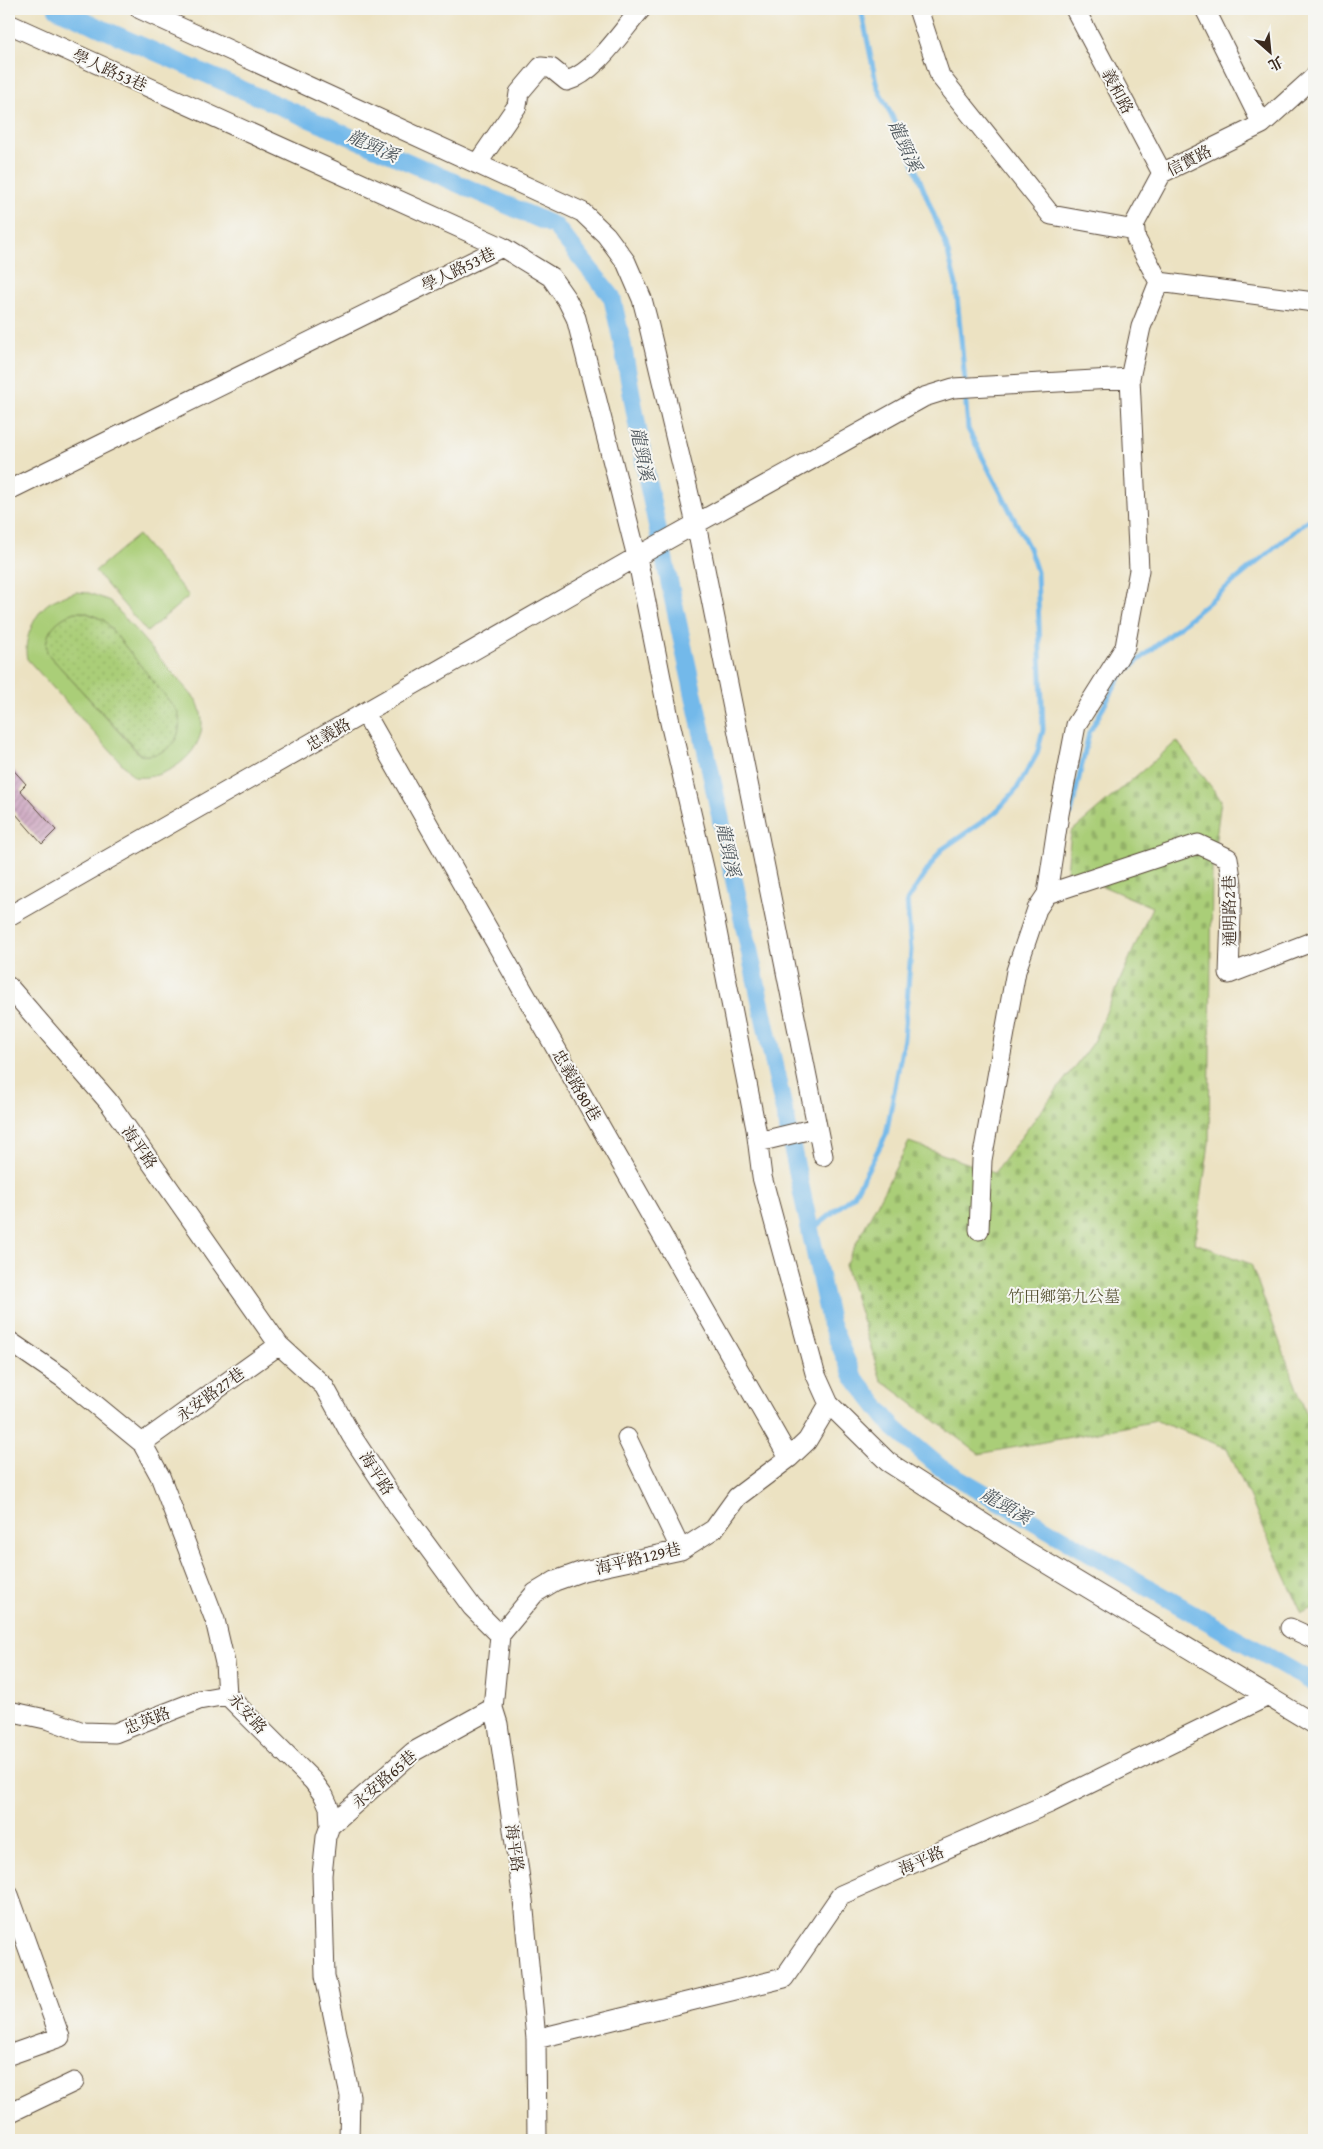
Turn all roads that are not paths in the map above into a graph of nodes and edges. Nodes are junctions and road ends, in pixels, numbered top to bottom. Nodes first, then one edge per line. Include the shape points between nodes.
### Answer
1 (140, 9) edge
2 (641, 9) edge
3 (918, 9) edge
4 (1075, 9) edge
5 (1205, 9) edge
6 (9, 24) edge
7 (1314, 77) edge
8 (1262, 124) junction
9 (477, 164) junction
10 (1162, 173) junction
11 (1135, 230) junction
12 (502, 247) junction
13 (1159, 282) junction
14 (1314, 302) edge
15 (1130, 378) junction
16 (9, 490) edge
17 (691, 527) junction
18 (642, 554) junction
19 (365, 713) junction
20 (1047, 894) junction
21 (9, 916) edge
22 (1314, 941) edge
23 (9, 987) edge
24 (816, 1128) junction
25 (758, 1142) junction
26 (823, 1156) dead end
27 (979, 1230) dead end
28 (9, 1341) edge
29 (279, 1344) junction
30 (829, 1404) junction
31 (627, 1438) dead end
32 (142, 1443) junction
33 (789, 1458) junction
34 (681, 1550) junction
35 (1290, 1628) dead end
36 (500, 1635) junction
37 (1314, 1639) edge
38 (227, 1695) junction
39 (1268, 1696) junction
40 (492, 1708) junction
41 (9, 1711) edge
42 (1314, 1724) edge
43 (330, 1826) junction
44 (9, 1895) edge
45 (536, 2039) junction
46 (9, 2055) edge
47 (74, 2082) dead end
48 (9, 2112) edge
49 (349, 2140) edge
50 (536, 2140) edge

1 - 9 street
2 - 9 street via 589,69 577,78 567,80 551,68 541,67 519,93 517,106
3 - 11 street via 940,76 1051,216
4 - 10 street, 義和路
5 - 8 street
6 - 12 street, 學人路53巷
7 - 8 street, 信實路
8 - 10 street, 信實路
9 - 17 street via 582,212 606,235 626,262 642,299
10 - 11 street, 信實路 via 1134,224
11 - 13 street via 1136,239
12 - 16 street, 學人路53巷
12 - 18 street via 551,277 576,318
13 - 14 street
13 - 15 street via 1141,327
15 - 17 street, 忠義路 via 954,388 924,397
15 - 20 street via 1139,570 1125,647 1076,725
17 - 18 street, 忠義路
17 - 24 street
18 - 19 street, 忠義路
18 - 25 street via 669,718 709,891
19 - 21 street, 忠義路
19 - 33 street, 忠義路80巷
20 - 22 street, 通明路2巷 via 1198,844 1228,858 1232,884 1229,974
20 - 27 street via 1037,909 1016,971 982,1160
23 - 29 street, 海平路 via 108,1101
24 - 25 street
24 - 26 street
25 - 30 street via 762,1177 815,1372
28 - 32 street, 永安路 via 63,1378
29 - 32 street, 永安路27巷
29 - 36 street, 海平路 via 324,1386 397,1505 472,1607
30 - 33 street, 海平路129巷 via 807,1441
30 - 39 street via 888,1462 1025,1550
31 - 34 street
32 - 38 street, 永安路 via 160,1476 215,1620 225,1663
33 - 34 street, 海平路129巷 via 737,1496 714,1530
34 - 36 street, 海平路129巷 via 583,1571 555,1581 535,1593
35 - 37 street
36 - 40 street, 海平路
38 - 41 street, 忠英路 via 199,1700 115,1733 83,1732 50,1720
38 - 43 street, 永安路 via 313,1781 324,1796
39 - 42 street
39 - 45 street, 海平路 via 1050,1803 841,1896 784,1978
40 - 43 street, 永安路65巷 via 413,1752
40 - 45 street, 海平路 via 498,1724 523,1900
43 - 49 street, 永安路 via 322,1875 325,1976 350,2096
44 - 46 street via 60,2037
45 - 50 street, 海平路
47 - 48 street

